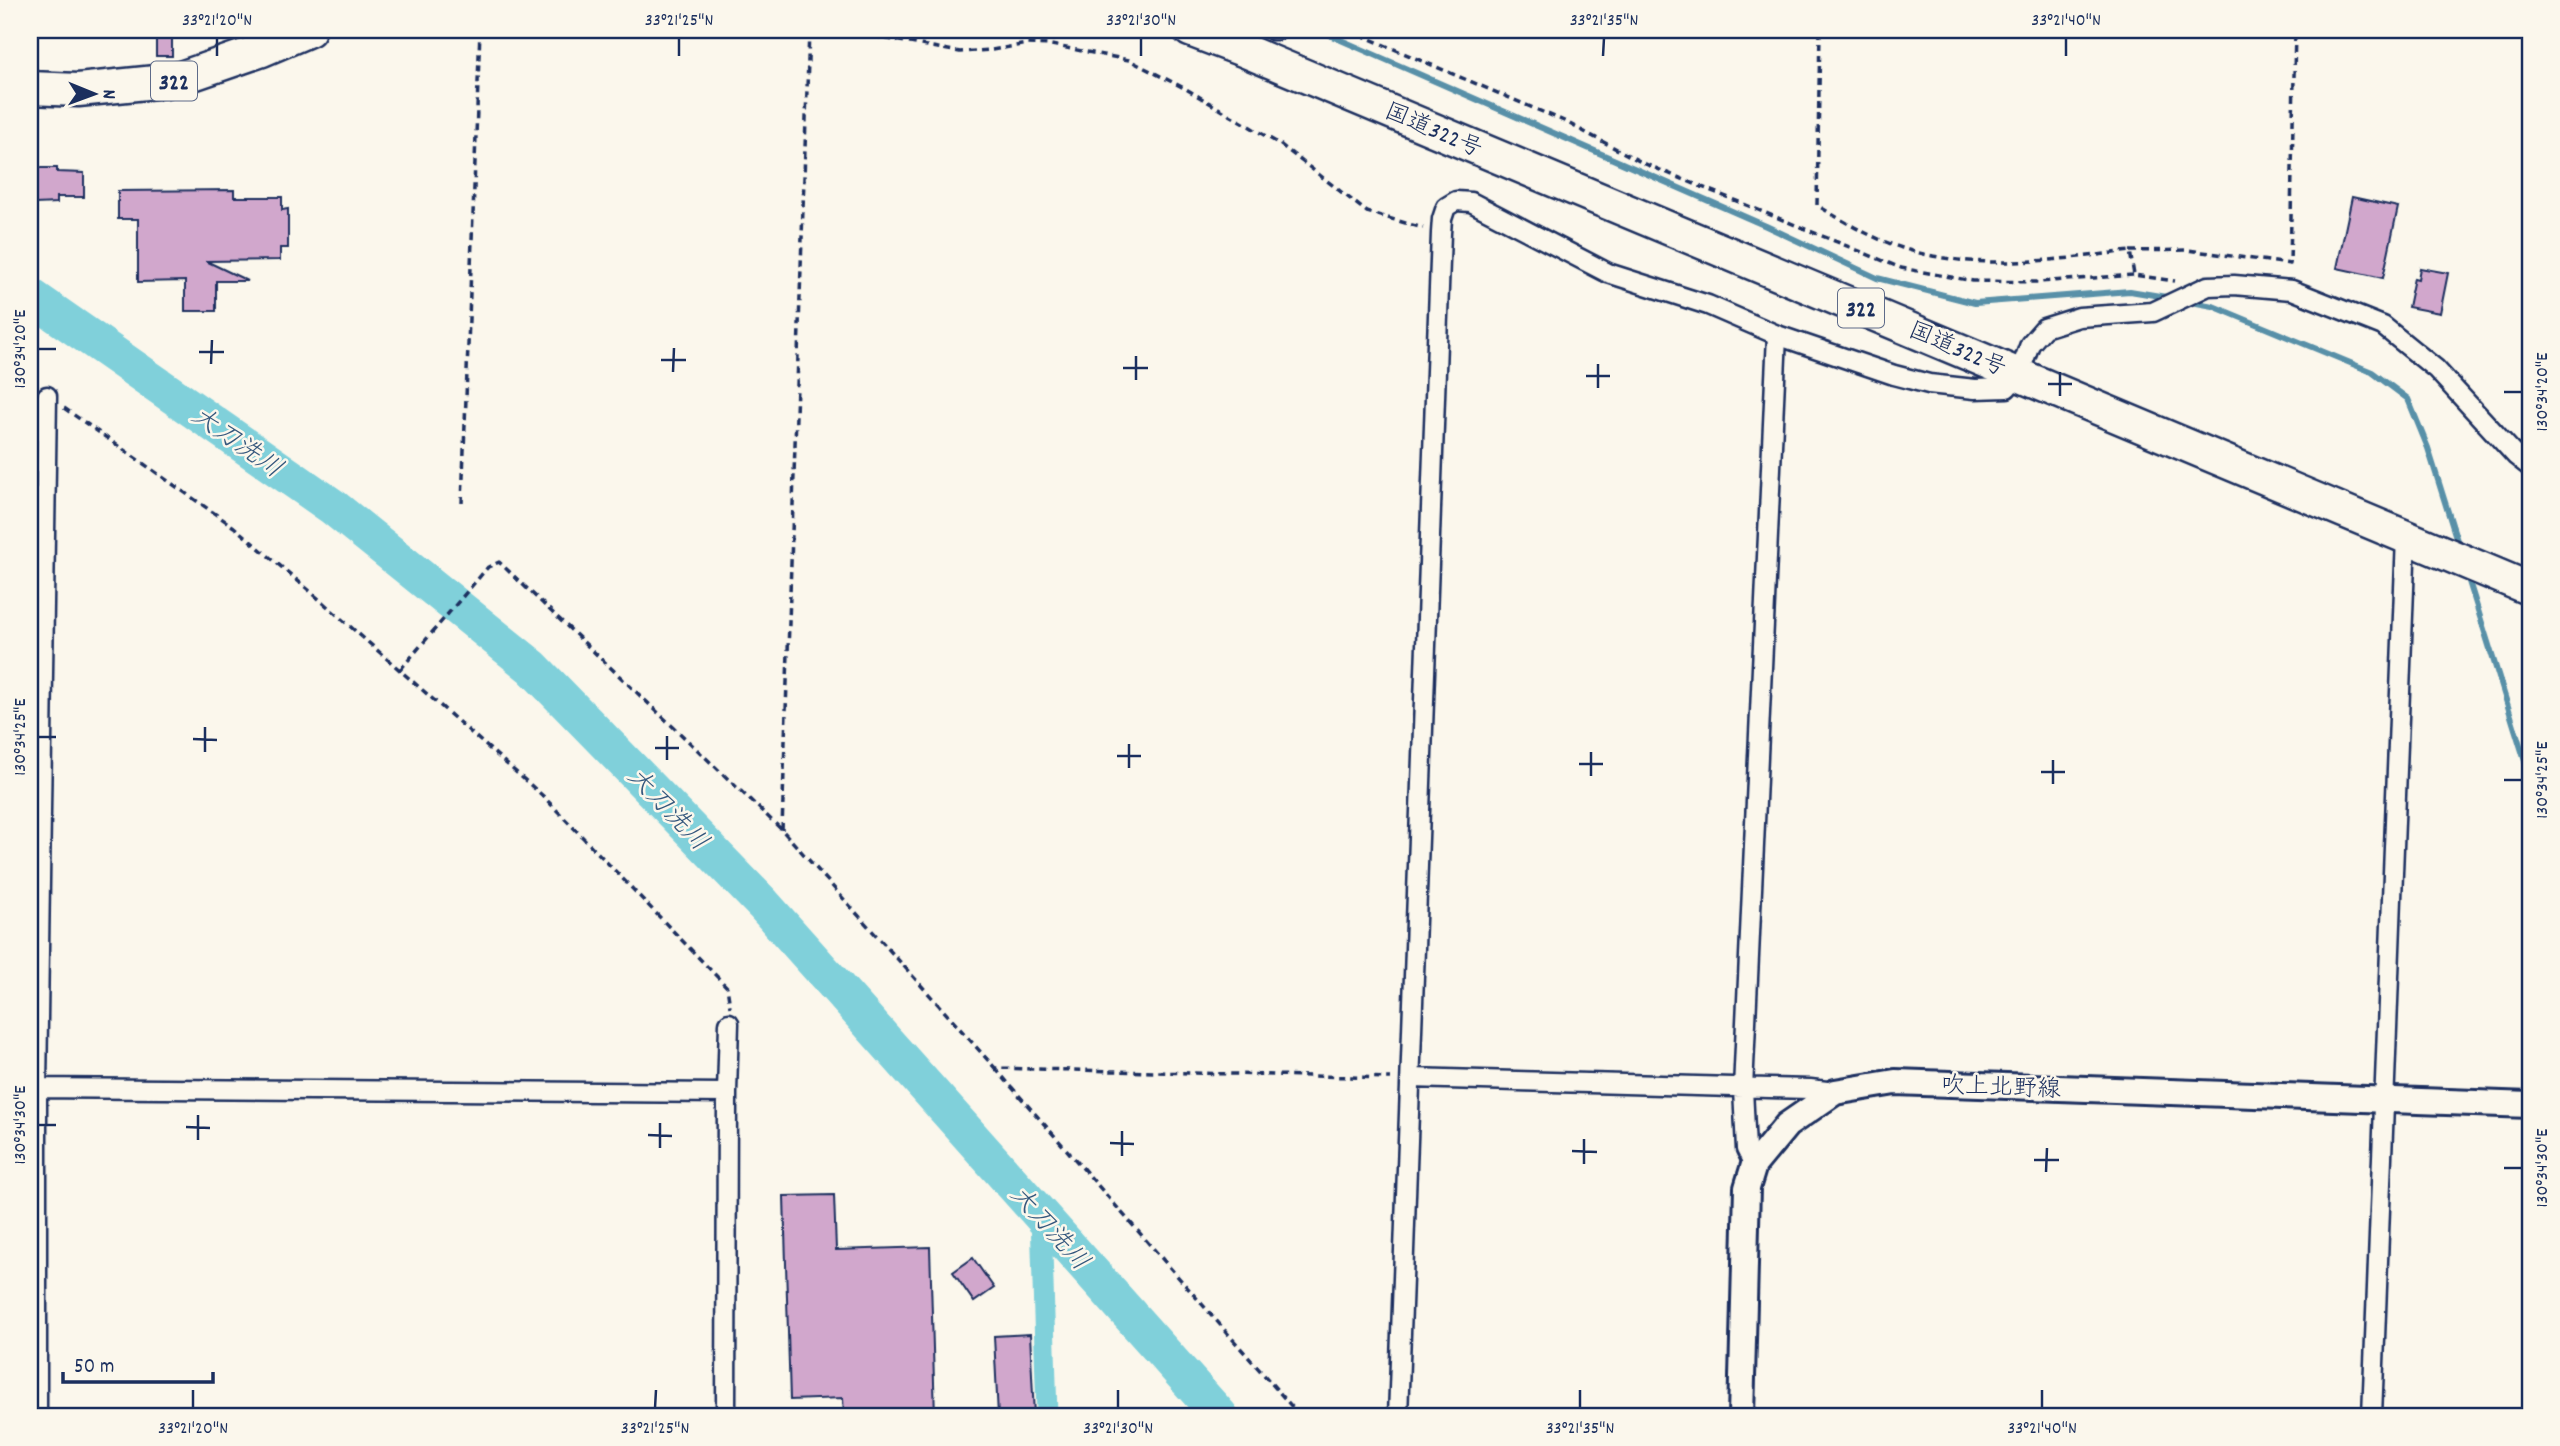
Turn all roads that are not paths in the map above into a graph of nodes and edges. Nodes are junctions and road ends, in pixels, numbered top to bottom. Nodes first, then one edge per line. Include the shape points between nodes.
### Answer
1 (309, 30) edge
2 (1190, 30) edge
3 (30, 88) edge
4 (1776, 335) junction
5 (2020, 374) junction
6 (47, 396) road end
7 (2530, 467) edge
8 (2406, 537) junction
9 (2530, 589) edge
10 (729, 1023) road end
11 (1411, 1078) junction
12 (33, 1088) edge
13 (1743, 1089) junction
14 (1836, 1092) junction
15 (727, 1093) junction
16 (2384, 1101) junction
17 (2530, 1105) edge
18 (1754, 1165) junction
19 (37, 1416) edge
20 (726, 1416) edge
21 (1398, 1416) edge
22 (1741, 1416) edge
23 (2372, 1416) edge

1 - 3 highway, 322 via 175,80 78,90
2 - 5 highway, 国道322号 / 322
4 - 5 street via 1929,384 2007,388
4 - 11 street via 1708,305 1608,273 1471,202 1456,201 1446,207 1441,233
4 - 13 street
5 - 7 street via 2030,344 2044,328 2079,317 2153,312 2208,286 2292,290 2383,326 2436,369
5 - 8 highway, 国道322号 / 322
6 - 12 street
8 - 9 highway, 国道322号 / 322
8 - 16 street
10 - 15 street
11 - 13 street
11 - 21 street
12 - 15 street
12 - 19 street
13 - 14 street
13 - 18 street via 1746,1149
14 - 16 main road, 吹上北野線 via 1895,1082
14 - 18 main road, 吹上北野線 via 1787,1125
15 - 20 street
16 - 17 main road, 吹上北野線
16 - 23 street
18 - 22 main road, 吹上北野線 via 1747,1188

